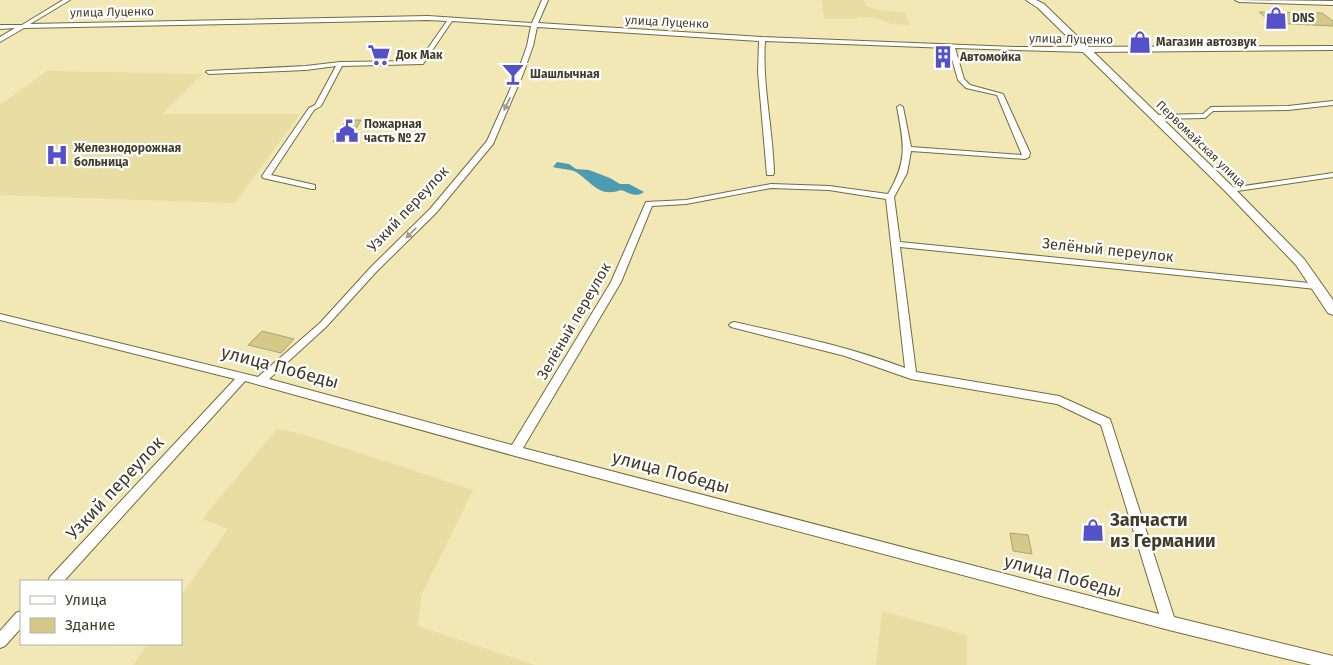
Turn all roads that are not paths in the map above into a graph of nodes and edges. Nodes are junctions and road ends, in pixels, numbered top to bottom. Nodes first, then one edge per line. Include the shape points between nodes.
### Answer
1 (67, 0) edge
2 (545, 0) edge
3 (1030, 0) edge
4 (1239, 0) edge
5 (1041, 2) edge
6 (1333, 3) edge
7 (450, 19) junction
8 (534, 25) junction
9 (24, 26) junction
10 (0, 27) edge
11 (762, 38) junction
12 (0, 40) edge
13 (952, 47) junction
14 (1333, 48) edge
15 (1085, 50) junction
16 (340, 64) junction
17 (209, 72) dead end
18 (1333, 103) edge
19 (900, 107) dead end
20 (1155, 117) junction
21 (909, 149) junction
22 (1333, 175) edge
23 (770, 180) junction
24 (312, 187) dead end
25 (1230, 190) junction
26 (890, 196) junction
27 (897, 244) junction
28 (1316, 286) junction
29 (1333, 310) edge
30 (0, 317) edge
31 (734, 325) dead end
32 (910, 375) junction
33 (244, 377) junction
34 (260, 381) junction
35 (515, 451) junction
36 (56, 580) edge
37 (20, 619) edge
38 (1169, 623) junction
39 (0, 641) edge
40 (1333, 663) edge

1 - 9 street
2 - 8 street, Узкий переулок
3 - 5 main road, Первомайская улица
4 - 6 main road
5 - 15 main road, Первомайская улица
7 - 8 street, улица Луценко
7 - 9 street, улица Луценко
7 - 16 street via 421,63
8 - 11 street, улица Луценко
8 -> 34 street, Узкий переулок via 520,74 490,142 433,211 308,340
9 - 10 street, улица Луценко
9 - 12 street
11 - 13 street, улица Луценко
11 - 23 street via 761,74 768,122
13 - 15 street, улица Луценко
13 - 21 street via 961,80 968,87 1000,94 1025,157
14 - 15 street, улица Луценко
15 - 20 main road, Первомайская улица
16 - 17 street
16 - 24 street via 318,106 311,109 266,176
18 - 20 street via 1288,108 1211,109 1205,116
19 - 21 street
20 - 25 main road, Первомайская улица
21 - 26 street via 905,170
22 - 25 street
23 - 26 street, Зелёный переулок
23 - 35 street, Зелёный переулок via 686,202 649,204 616,282
25 - 28 main road, Первомайская улица via 1300,262
26 - 27 street
27 - 28 street, Зелёный переулок
27 - 32 street
28 - 29 main road, Первомайская улица
30 - 33 street, улица Победы
31 - 32 street via 891,366
32 - 38 street via 1059,400 1106,422
33 - 34 street, улица Победы
33 - 36 street, Узкий переулок
34 - 35 street, улица Победы
35 - 38 street, улица Победы
37 - 39 street
38 - 40 street, улица Победы

